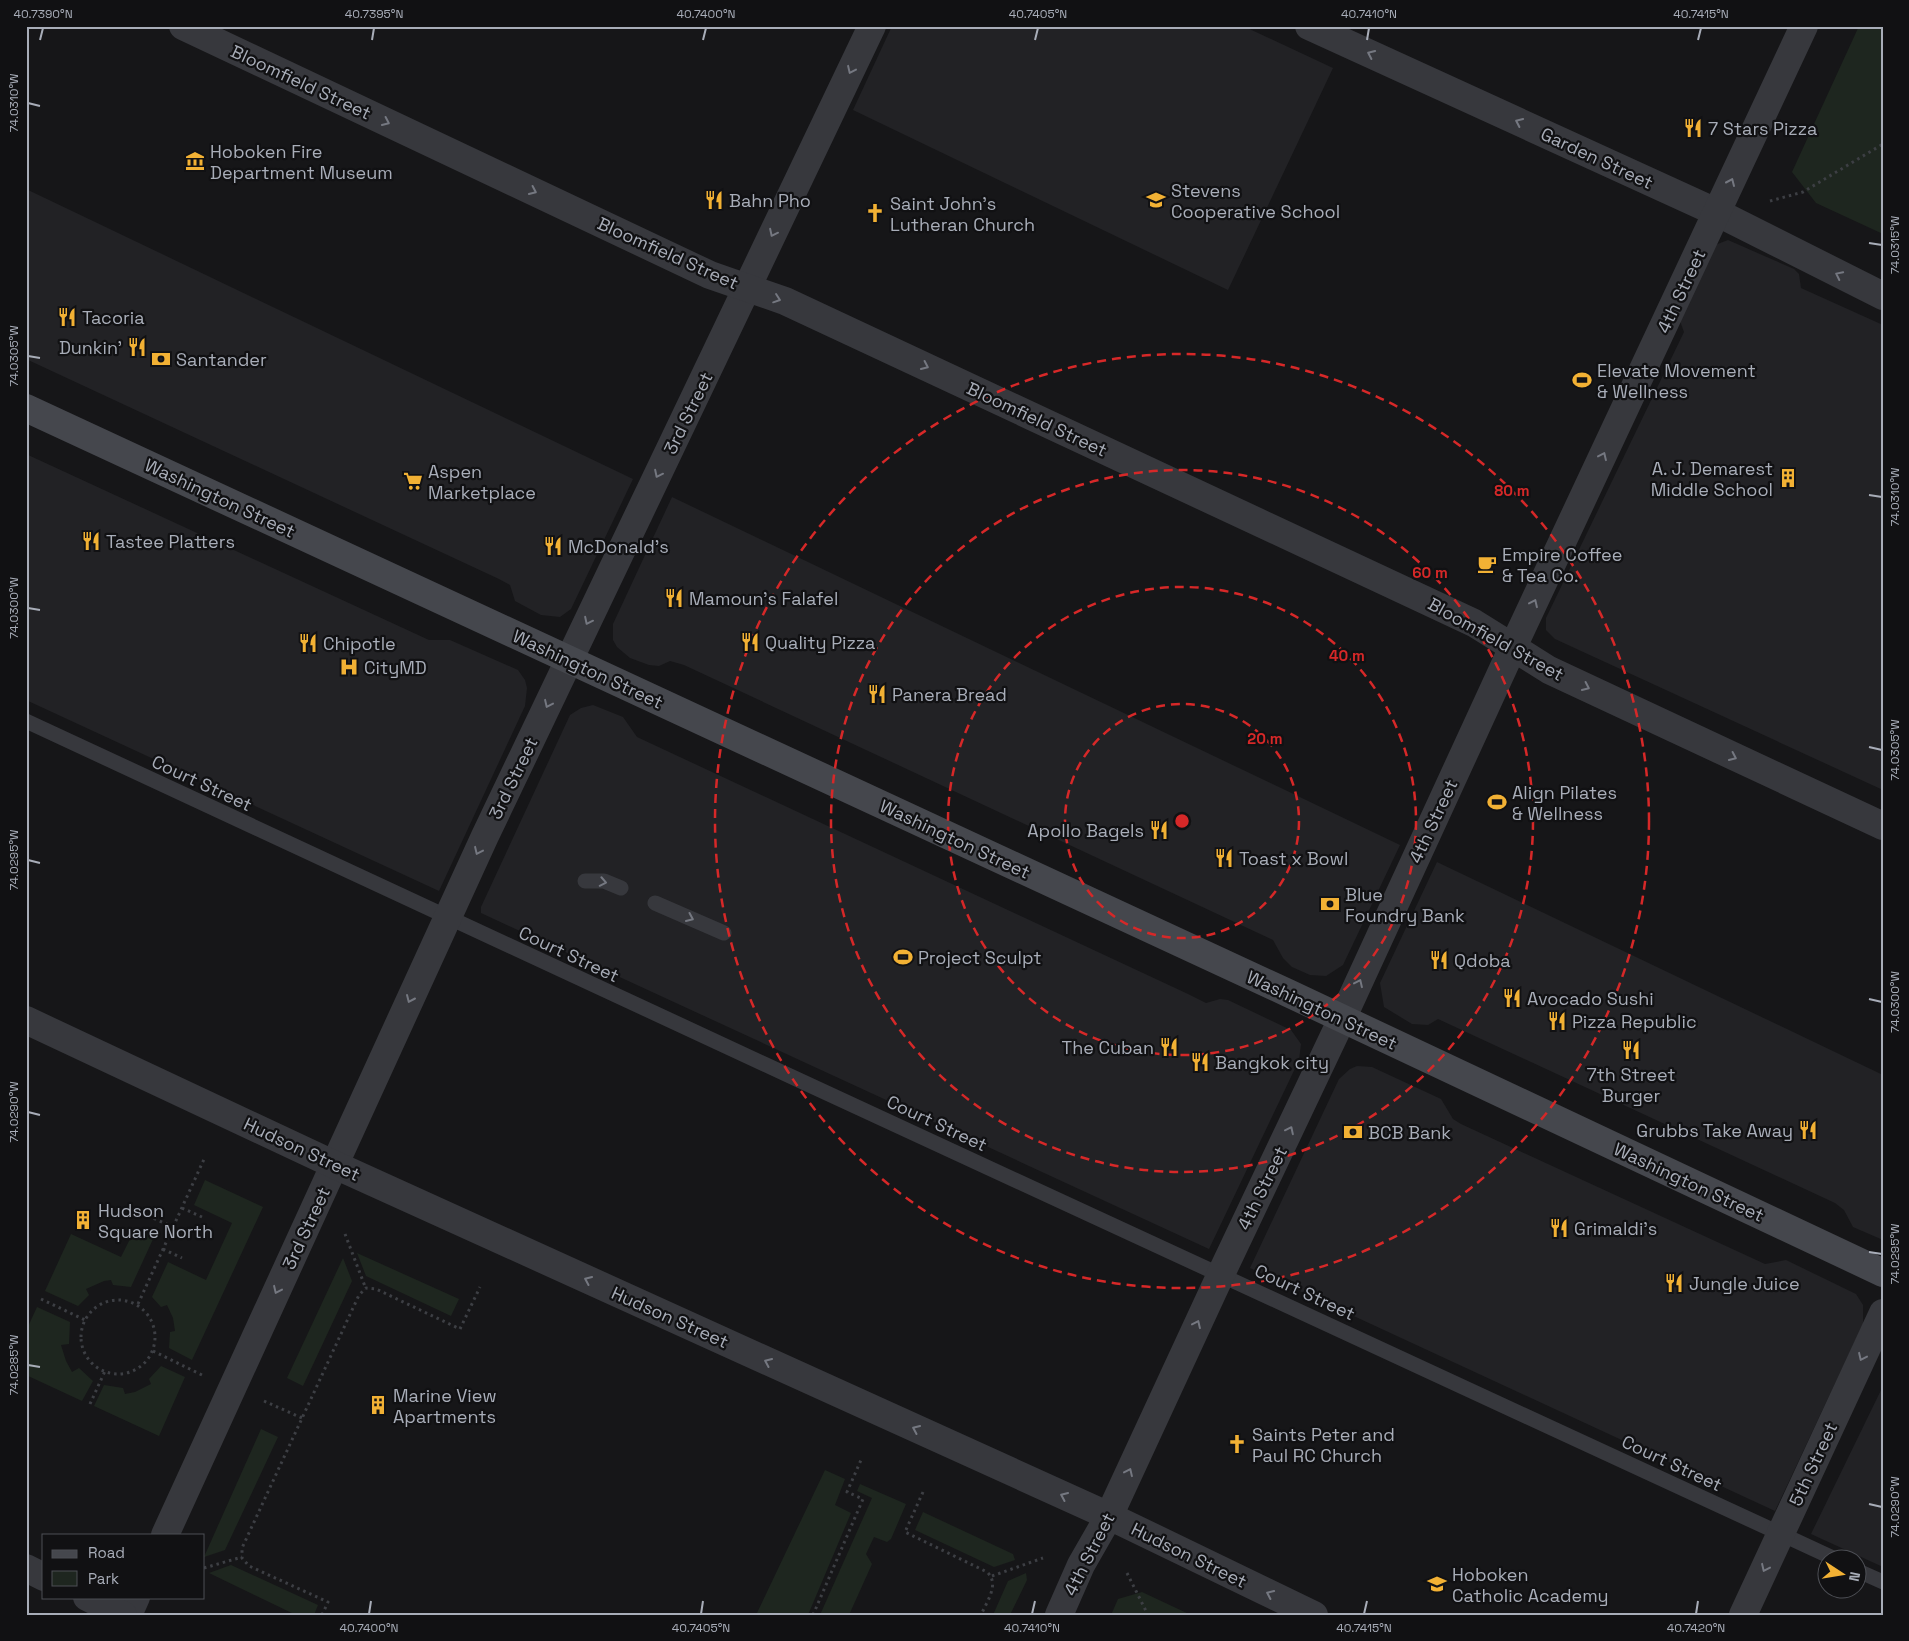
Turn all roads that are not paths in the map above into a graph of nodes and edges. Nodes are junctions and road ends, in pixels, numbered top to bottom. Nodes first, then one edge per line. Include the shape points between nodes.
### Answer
1 (183, 26) edge
2 (872, 26) edge
3 (1309, 26) edge
4 (1804, 26) edge
5 (1718, 213) junction
6 (747, 289) junction
7 (1883, 296) edge
8 (26, 408) edge
9 (1513, 647) junction
10 (569, 660) junction
11 (26, 721) edge
12 (1883, 826) edge
13 (585, 881) dead end
14 (621, 888) dead end
15 (655, 903) dead end
16 (447, 918) junction
17 (724, 933) dead end
18 (1342, 1019) junction
19 (26, 1020) edge
20 (335, 1165) junction
21 (1883, 1273) edge
22 (1220, 1274) junction
23 (1883, 1313) edge
24 (1109, 1516) junction
25 (165, 1534) edge
26 (1780, 1534) junction
27 (1816, 1550) edge
28 (26, 1568) edge
29 (1866, 1574) edge
30 (42, 1576) edge
31 (1883, 1582) edge
32 (89, 1598) edge
33 (136, 1598) edge
34 (123, 1615) edge
35 (128, 1615) edge
36 (1059, 1615) edge
37 (1314, 1615) edge
38 (1743, 1615) edge

1 -> 6 street, Bloomfield Street via 710,275
2 -> 6 street, 3rd Street
5 -> 3 street, Garden Street
5 -> 4 street, 4th Street
7 -> 5 street, Garden Street
9 -> 5 street, 4th Street
6 -> 9 street, Bloomfield Street via 785,301 1474,623
6 -> 10 street, 3rd Street
8 - 10 main road, Washington Street
9 -> 12 street, Bloomfield Street via 1549,670
18 -> 9 street, 4th Street
10 -> 16 street, 3rd Street
10 - 18 main road, Washington Street
11 - 16 lane, Court Street
13 -> 14 lane via 604,881
15 -> 17 lane
16 -> 20 street, 3rd Street
16 - 22 lane, Court Street
18 - 21 main road, Washington Street
22 -> 18 street, 4th Street
19 - 20 street, Hudson Street
24 -> 20 street, Hudson Street
20 -> 25 street, 3rd Street
24 -> 22 street, 4th Street
22 - 26 lane, Court Street
23 -> 26 street, 5th Street
24 - 36 street, 4th Street via 1081,1565
37 -> 24 street, Hudson Street
26 - 27 lane, Court Street
26 -> 38 street, 5th Street
28 - 30 street
29 - 31 lane
32 - 34 street
33 - 35 street

